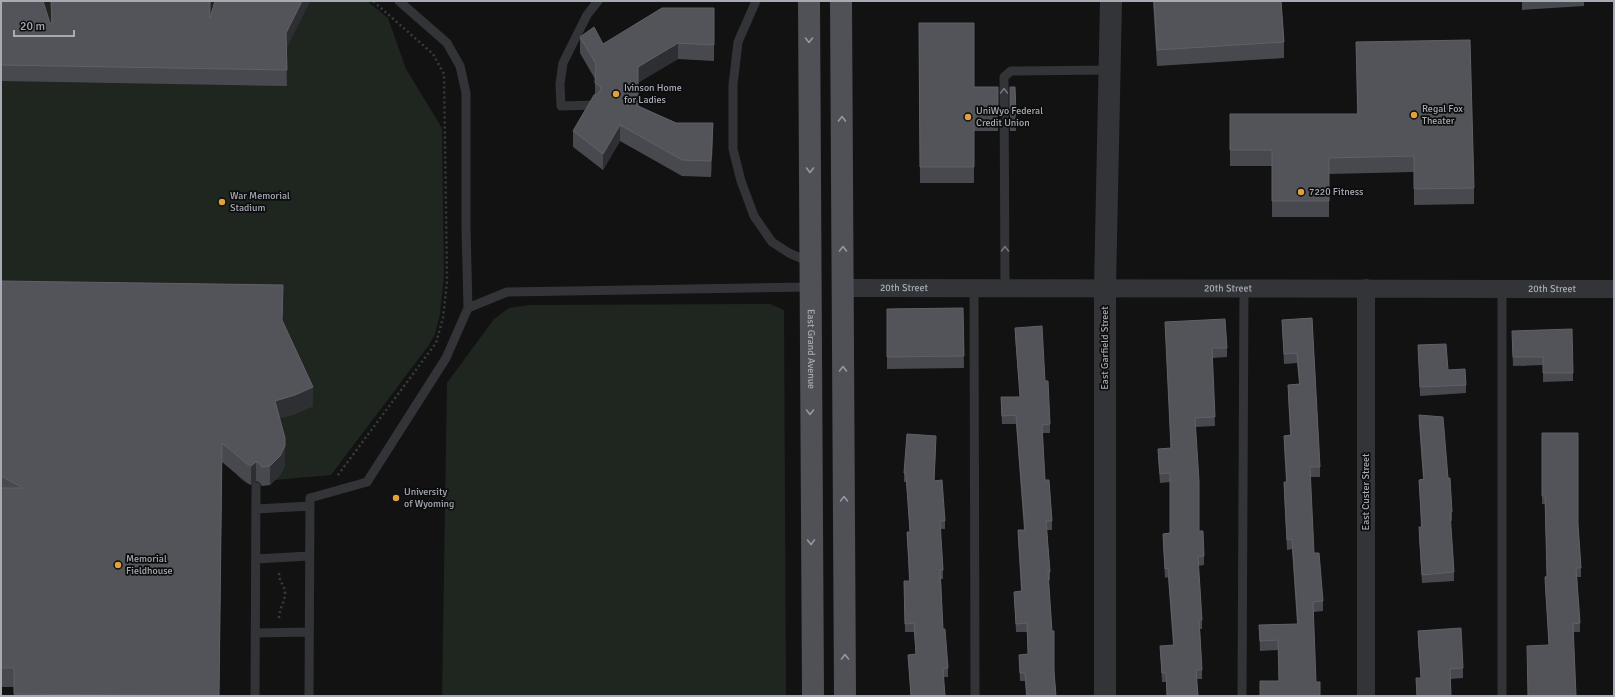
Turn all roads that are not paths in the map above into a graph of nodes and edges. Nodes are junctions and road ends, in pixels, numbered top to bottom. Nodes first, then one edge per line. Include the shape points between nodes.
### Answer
1 (399, 1) edge
2 (598, 1) edge
3 (756, 1) edge
4 (809, 1) edge
5 (841, 1) edge
6 (1111, 1) edge
7 (1110, 70) junction
8 (594, 105) edge
9 (810, 262) junction
10 (810, 287) junction
11 (843, 288) junction
12 (974, 288) junction
13 (1005, 288) junction
14 (1105, 288) junction
15 (1244, 288) junction
16 (1366, 288) junction
17 (1502, 288) junction
18 (1614, 289) edge
19 (468, 308) junction
20 (256, 487) dead end
21 (310, 506) junction
22 (256, 508) junction
23 (310, 556) junction
24 (256, 559) junction
25 (310, 632) junction
26 (256, 633) junction
27 (255, 696) edge
28 (309, 696) edge
29 (813, 696) edge
30 (845, 696) edge
31 (975, 696) edge
32 (1105, 696) edge
33 (1242, 696) edge
34 (1366, 696) edge
35 (1502, 696) edge

1 - 19 lane via 446,43 460,66 466,93
2 - 8 lane via 587,15 563,63 560,84 561,106
3 - 9 lane via 738,42 733,85 733,149 754,216 772,242
4 -> 9 main road, East Grand Avenue
11 -> 5 main road
6 - 7 street, East Garfield Street
13 -> 7 lane via 1004,77 1011,71
7 - 14 street, East Garfield Street
9 - 10 main road, East Grand Avenue
10 - 19 lane via 506,292
10 -> 29 main road, East Grand Avenue
11 - 12 street, 20th Street
30 -> 11 main road
12 - 13 street, 20th Street
12 - 31 lane
13 - 14 street, 20th Street
14 - 15 street, 20th Street
14 - 32 street, East Garfield Street
15 - 16 street, 20th Street
15 - 33 lane
16 - 17 street, 20th Street
16 - 34 street, East Custer Street
17 - 18 street, 20th Street
17 - 35 lane
19 - 21 lane via 446,358 367,482 310,498
20 - 22 lane
21 - 22 lane
21 - 23 lane
22 - 24 lane
23 - 24 lane
23 - 25 lane
24 - 26 lane
25 - 26 lane
25 - 28 lane
26 - 27 lane

